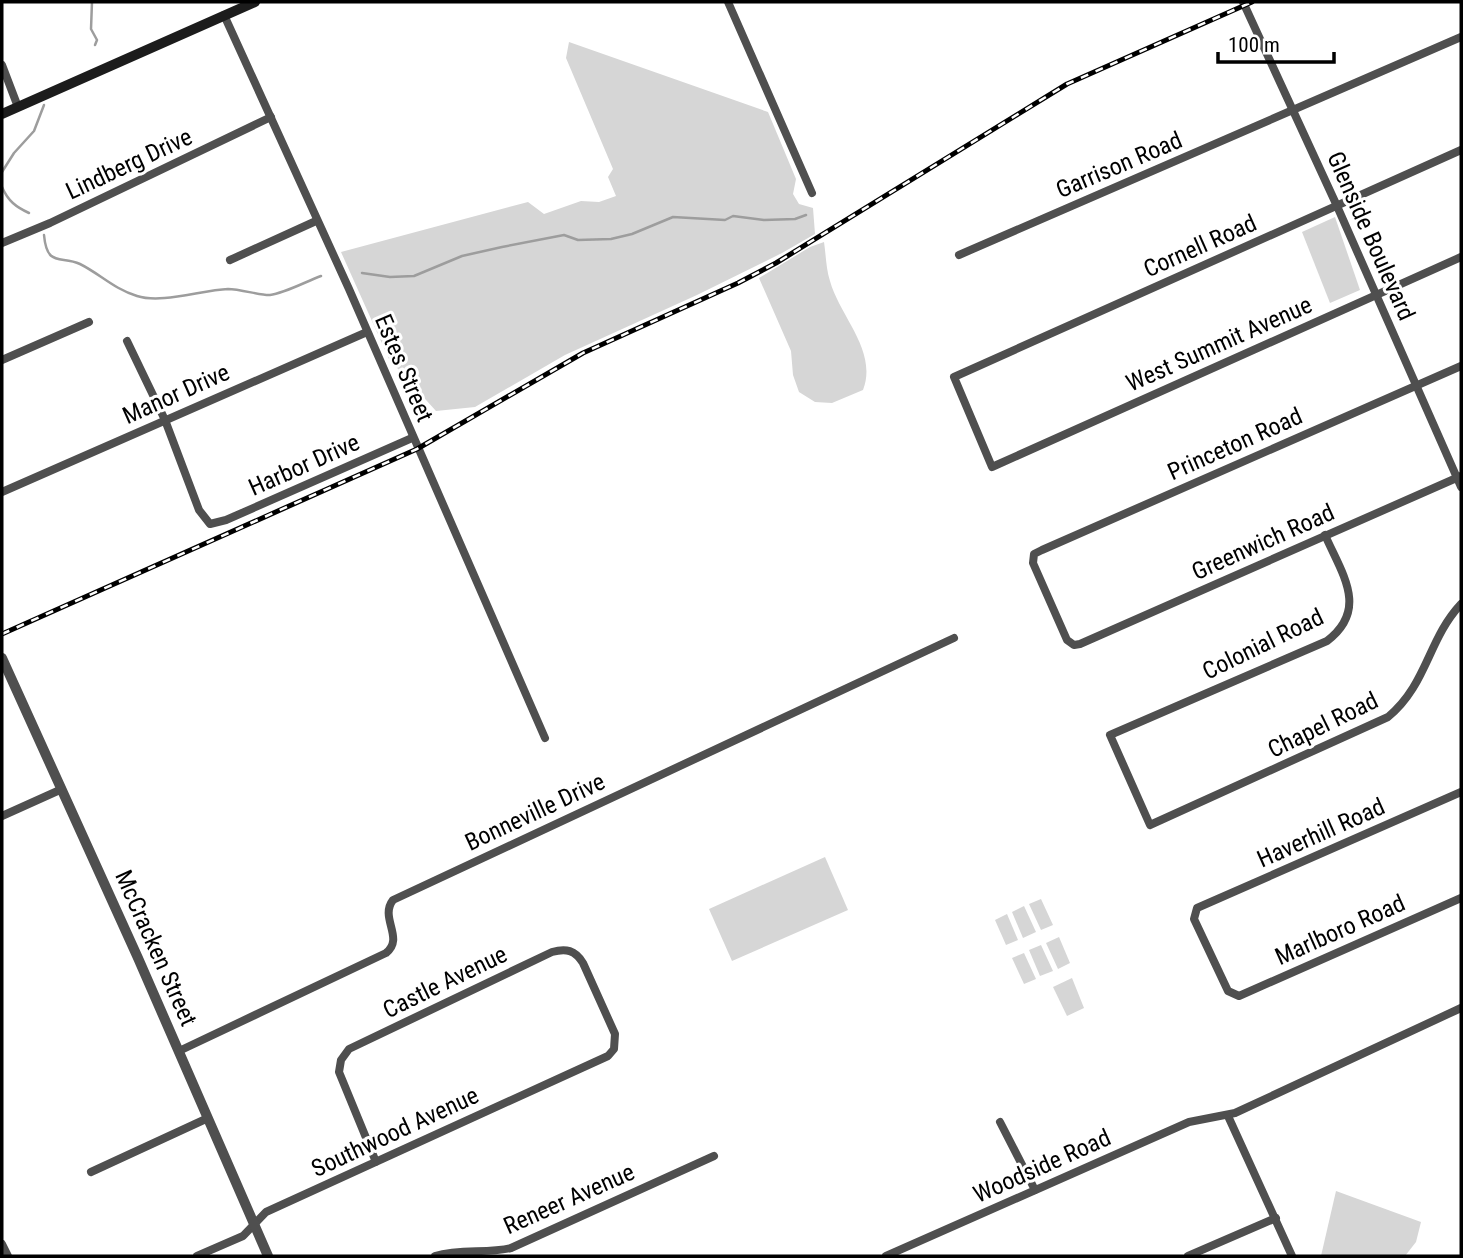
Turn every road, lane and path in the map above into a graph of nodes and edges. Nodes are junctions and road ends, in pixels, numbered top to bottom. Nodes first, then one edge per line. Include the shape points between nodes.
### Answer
1 (255, 2) edge
2 (728, 2) edge
3 (1243, 2) edge
4 (224, 15) junction
5 (1461, 37) edge
6 (2, 65) edge
7 (18, 107) junction
8 (1294, 111) junction
9 (2, 114) edge
10 (271, 117) junction
11 (1461, 150) edge
12 (812, 194) dead end
13 (1337, 206) junction
14 (316, 221) junction
15 (2, 243) edge
16 (959, 255) dead end
17 (1461, 257) edge
18 (230, 260) dead end
19 (1376, 295) junction
20 (89, 322) dead end
21 (367, 332) junction
22 (127, 341) dead end
23 (2, 360) edge
24 (1461, 366) edge
25 (1416, 386) junction
26 (165, 420) junction
27 (412, 438) junction
28 (992, 467) joint
29 (1459, 477) edge
30 (1461, 488) edge
31 (2, 492) edge
32 (1325, 535) junction
33 (1461, 604) edge
34 (954, 638) dead end
35 (1080, 644) joint
36 (2, 658) edge
37 (545, 737) dead end
38 (62, 789) junction
39 (1461, 792) edge
40 (2, 816) edge
41 (1150, 825) joint
42 (1461, 898) edge
43 (1234, 996) joint
44 (1461, 1009) edge
45 (614, 1049) joint
46 (179, 1051) junction
47 (1228, 1116) junction
48 (208, 1118) junction
49 (1000, 1122) dead end
50 (714, 1156) dead end
51 (376, 1162) junction
52 (91, 1172) dead end
53 (1035, 1190) junction
54 (1276, 1218) junction
55 (254, 1224) junction
56 (2, 1244) edge
57 (8, 1256) edge
58 (198, 1256) edge
59 (268, 1256) edge
60 (435, 1256) edge
61 (886, 1256) edge
62 (1188, 1256) edge
63 (1292, 1256) edge

1 - 4 main road
2 - 12 street
3 - 8 street, Glenside Boulevard
4 - 7 main road
4 - 10 street, Estes Street
5 - 8 street, Garrison Road
6 - 7 street
7 - 9 main road
8 - 13 street, Glenside Boulevard
8 - 16 street, Garrison Road
10 - 14 street, Estes Street
10 - 15 street, Lindberg Drive
11 - 13 street, Cornell Road
13 - 19 street, Glenside Boulevard
13 - 28 street, Cornell Road via 954,377
14 - 18 street
14 - 21 street, Estes Street
17 - 19 street, West Summit Avenue
19 - 25 street, Glenside Boulevard
19 - 28 street, West Summit Avenue
20 - 23 street
21 - 26 street, Manor Drive
21 - 27 street, Estes Street
22 - 26 street
24 - 25 street, Princeton Road
25 - 29 street, Glenside Boulevard
25 - 35 street, Princeton Road via 1034,554 1033,564 1067,640
26 - 27 street, Harbor Drive via 199,510 210,524
26 - 31 street, Manor Drive
27 - 37 street, Estes Street
29 - 30 street, Glenside Boulevard
29 - 32 street, Greenwich Road
32 - 35 street, Greenwich Road
32 - 41 street, Colonial Road via 1349,589 1348,617 1336,634 1110,735
33 - 41 street, Chapel Road via 1442,629 1412,693 1388,717
34 - 46 street, Bonneville Drive via 393,900 387,914 394,940 386,953
36 - 38 street, McCracken Street
38 - 40 street
38 - 46 street, McCracken Street
39 - 43 street, Haverhill Road via 1197,908 1194,919
42 - 43 street, Marlboro Road
44 - 47 street
45 - 51 street, Southwood Avenue via 608,1056
45 - 51 street, Castle Avenue via 615,1034 583,963 571,951 552,952 349,1049 339,1072
46 - 48 street, McCracken Street
47 - 53 street, Woodside Road via 1189,1122
47 - 54 street
48 - 52 street
48 - 55 street, McCracken Street
49 - 53 street
50 - 60 street, Reneer Avenue via 512,1248
51 - 55 street, Southwood Avenue via 266,1212
53 - 61 street, Woodside Road
54 - 62 street
54 - 63 street
55 - 58 street, Southwood Avenue via 243,1236
55 - 59 street, McCracken Street
56 - 57 street

